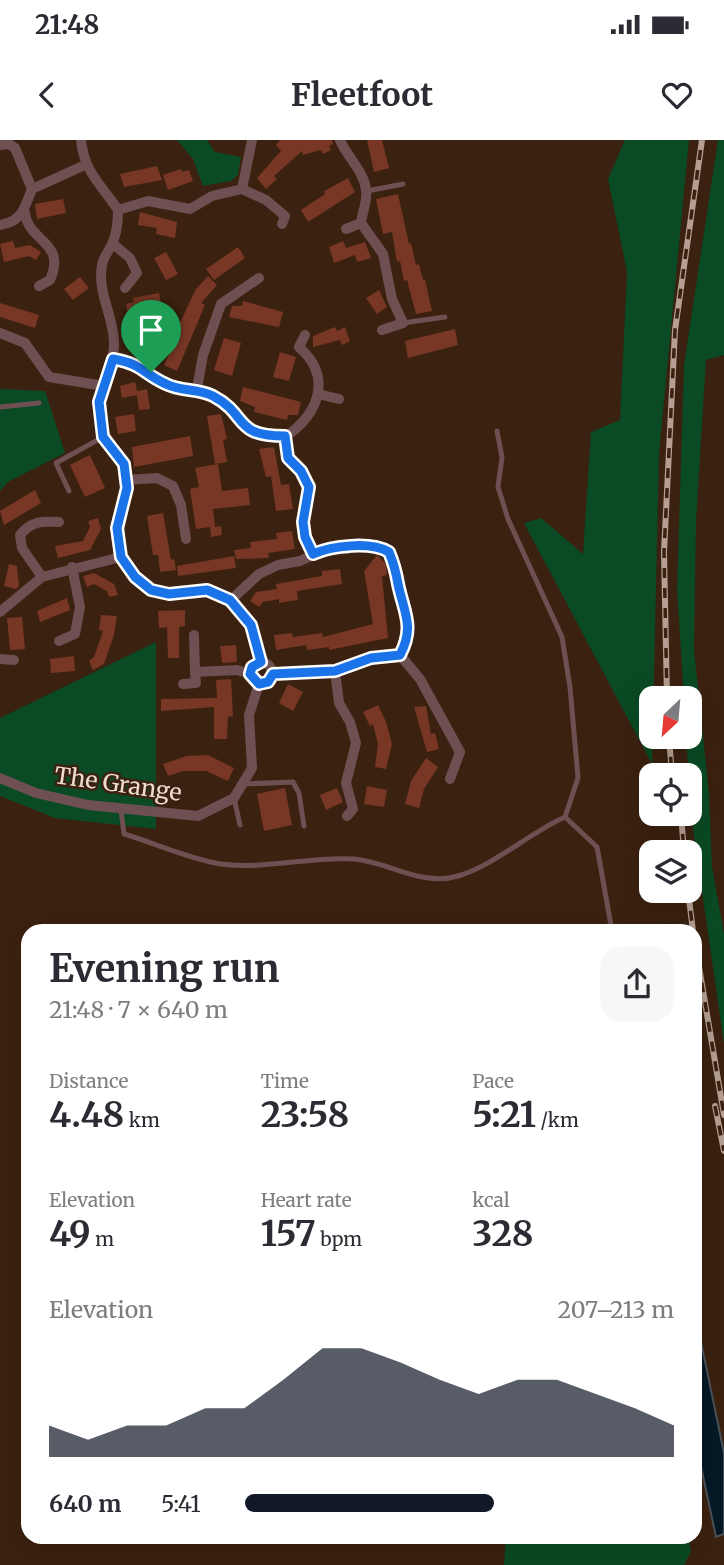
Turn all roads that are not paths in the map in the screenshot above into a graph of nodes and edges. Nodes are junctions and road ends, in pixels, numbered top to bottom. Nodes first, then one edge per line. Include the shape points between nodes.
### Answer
1 (81, 140) edge
2 (252, 140) edge
3 (340, 140) edge
4 (0, 145) edge
5 (85, 165) junction
6 (404, 184) dead end
7 (32, 189) junction
8 (242, 189) junction
9 (367, 191) junction
10 (118, 210) junction
11 (25, 213) junction
12 (361, 223) junction
13 (282, 224) dead end
14 (0, 225) edge
15 (346, 229) dead end
16 (113, 244) junction
17 (259, 278) dead end
18 (39, 286) dead end
19 (125, 288) dead end
20 (445, 317) dead end
21 (402, 323) junction
22 (382, 330) dead end
23 (0, 333) edge
24 (305, 335) dead end
25 (113, 359) junction
26 (104, 386) junction
27 (197, 389) junction
28 (318, 394) junction
29 (339, 399) dead end
30 (39, 403) dead end
31 (0, 407) edge
32 (496, 431) dead end
33 (285, 436) junction
34 (103, 437) junction
35 (126, 480) junction
36 (69, 491) dead end
37 (59, 522) dead end
38 (186, 539) dead end
39 (313, 554) junction
40 (121, 557) junction
41 (72, 568) junction
42 (42, 577) junction
43 (230, 600) junction
44 (0, 612) edge
45 (194, 635) dead end
46 (59, 641) dead end
47 (400, 655) junction
48 (0, 659) edge
49 (14, 660) dead end
50 (261, 662) junction
51 (335, 671) junction
52 (195, 672) junction
53 (250, 674) junction
54 (273, 674) junction
55 (183, 684) dead end
56 (259, 684) junction
57 (0, 778) edge
58 (450, 779) dead end
59 (243, 783) junction
60 (234, 798) junction
61 (121, 810) junction
62 (347, 816) dead end
63 (565, 817) junction
64 (240, 825) dead end
65 (304, 826) dead end
66 (611, 924) edge

1 - 5 street
2 - 8 street
3 - 9 street
4 - 7 street via 15,148
5 - 7 street
5 - 10 street
6 - 9 lane
7 - 11 street
8 - 10 street via 212,196 190,209 148,201
8 - 13 street via 276,207 285,216
9 - 12 street
10 - 16 street
11 - 14 street
11 - 18 street via 27,225 49,245 54,258 50,280
12 - 15 street
12 - 21 street via 383,254
16 - 19 street via 142,274
16 - 25 street via 102,262 101,292 112,320
17 - 27 street via 221,304
20 - 21 lane
21 - 22 street
23 - 26 street via 25,343 49,377
24 - 28 street via 299,347 313,359
25 - 26 street
25 - 27 street via 132,362 173,387
26 - 34 street via 99,402
27 - 33 street via 215,397 248,431
28 - 29 street
28 - 33 street via 302,426
30 - 31 lane
32 - 63 lane via 502,457 498,486 508,519 562,637 578,778
33 - 39 street via 288,458 309,487 303,522
34 - 35 street via 124,464
34 - 36 lane via 56,463
35 - 38 street via 158,478 173,486
35 - 40 street via 117,528
37 - 42 street via 27,526 20,535 22,548
39 - 43 street via 259,573
39 - 47 street via 364,544 389,552 408,620 408,640
40 - 41 street
40 - 43 street via 151,590 169,594 207,590
41 - 42 street
41 - 46 street via 80,607 75,634
42 - 44 street
43 - 50 street via 251,625
45 - 52 street
47 - 51 street via 371,658
47 - 58 street via 420,679 460,752
48 - 49 street
50 - 53 street
50 - 54 street via 268,664
51 - 54 street
51 - 62 street via 339,703 356,743 345,783 353,809
52 - 53 street via 237,670
52 - 55 street via 196,683
53 - 56 street
54 - 56 street via 268,682
56 - 59 street via 249,715 252,768
57 - 61 street, The Grange via 62,800
59 - 60 street
59 - 65 lane via 293,782
60 - 61 street, The Grange via 198,816
60 - 64 lane
61 - 63 lane via 124,834 221,864 358,859 432,880 471,871
63 - 66 lane via 597,847

